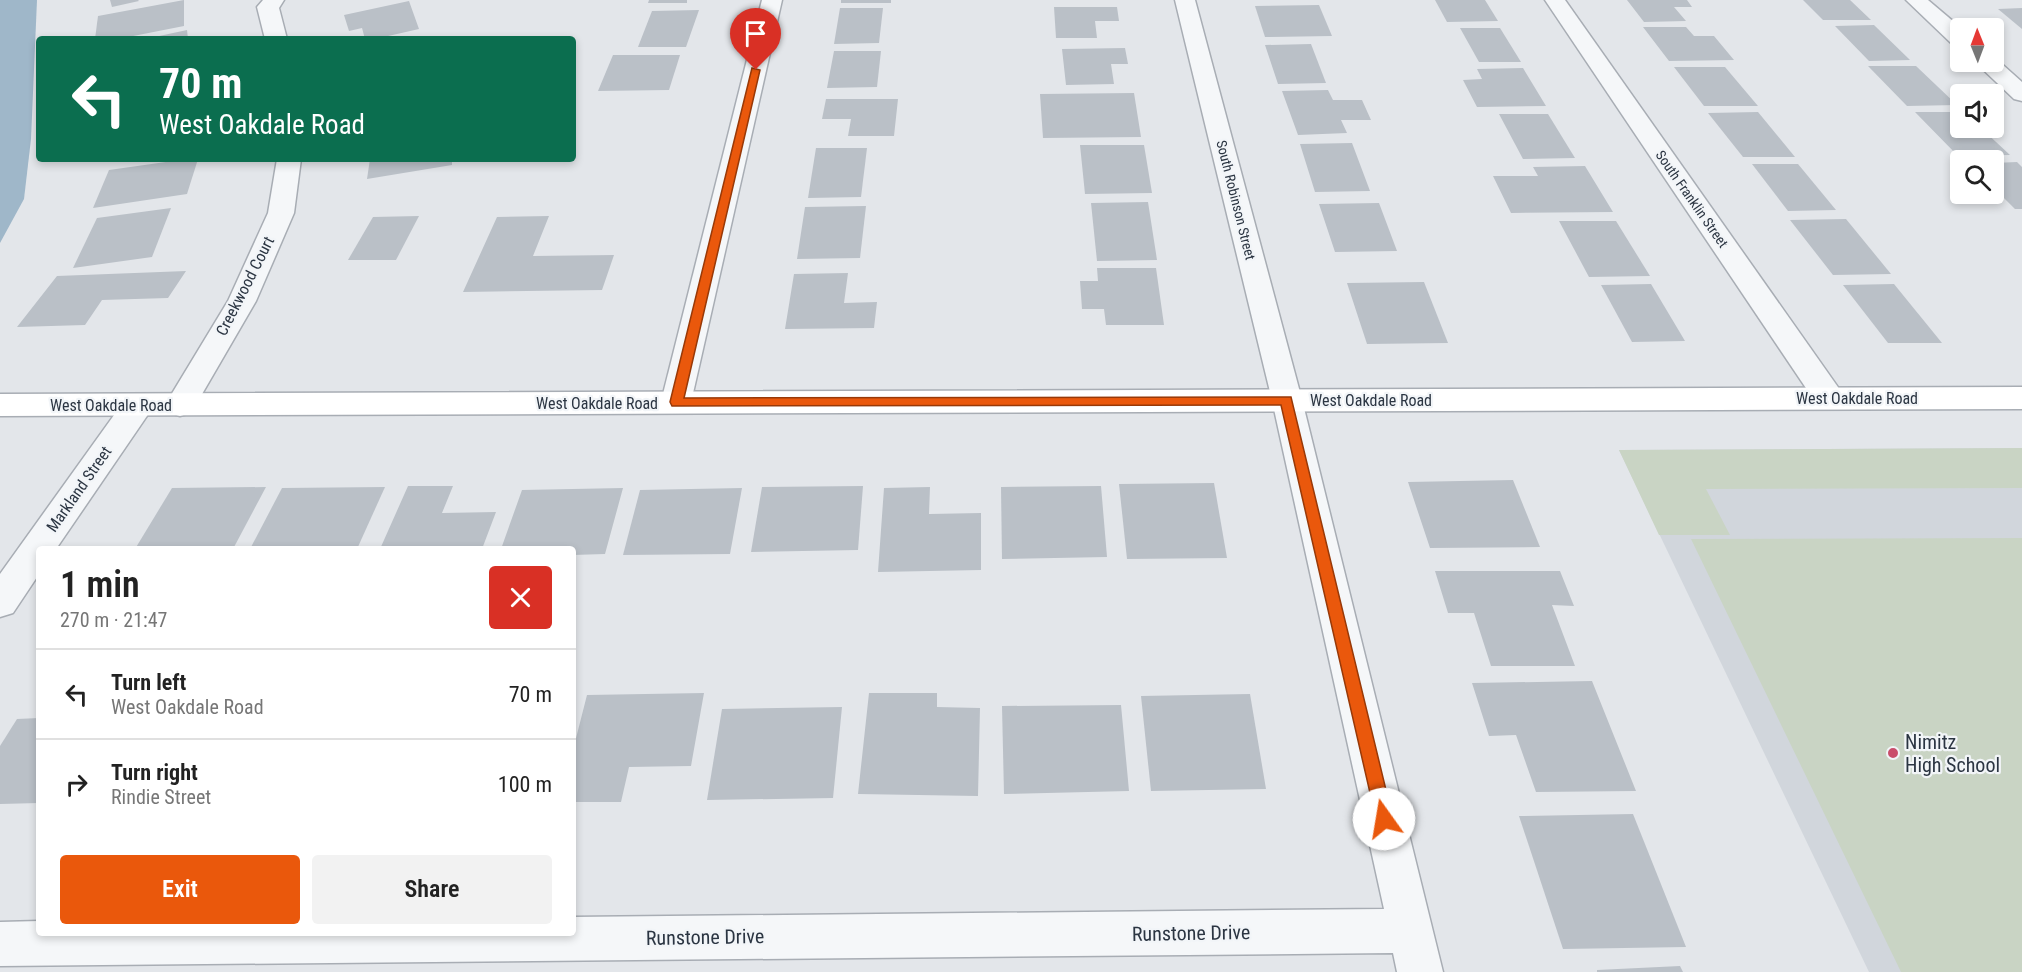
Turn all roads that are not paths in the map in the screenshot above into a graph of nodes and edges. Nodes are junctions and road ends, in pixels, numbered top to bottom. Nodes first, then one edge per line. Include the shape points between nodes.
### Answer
1 (274, 0) edge
2 (772, 0) edge
3 (1185, 0) edge
4 (1555, 0) edge
5 (1916, 0) edge
6 (1950, 30) edge
7 (275, 36) edge
8 (1997, 72) edge
9 (2022, 94) edge
10 (289, 162) edge
11 (1829, 398) junction
12 (2022, 398) edge
13 (1287, 400) junction
14 (676, 402) junction
15 (0, 405) edge
16 (138, 405) junction
17 (180, 405) junction
18 (39, 546) edge
19 (36, 551) edge
20 (0, 602) edge
21 (1410, 931) junction
22 (0, 944) edge
23 (1420, 972) edge

1 - 7 street via 268,7
2 - 14 street
3 - 13 street, South Robinson Street
4 - 11 street, South Franklin Street
5 - 6 street
8 - 9 street
10 - 17 street, Creekwood Court via 281,213 242,300
11 - 12 street, West Oakdale Road
11 - 13 street, West Oakdale Road
13 - 14 street, West Oakdale Road
13 - 21 street, South Robinson Street
14 - 17 street, West Oakdale Road
15 - 16 street, West Oakdale Road
16 - 17 street, West Oakdale Road
16 - 18 street, Markland Street
19 - 20 street, Markland Street
21 - 22 street, Runstone Drive
21 - 23 street, South Robinson Street

